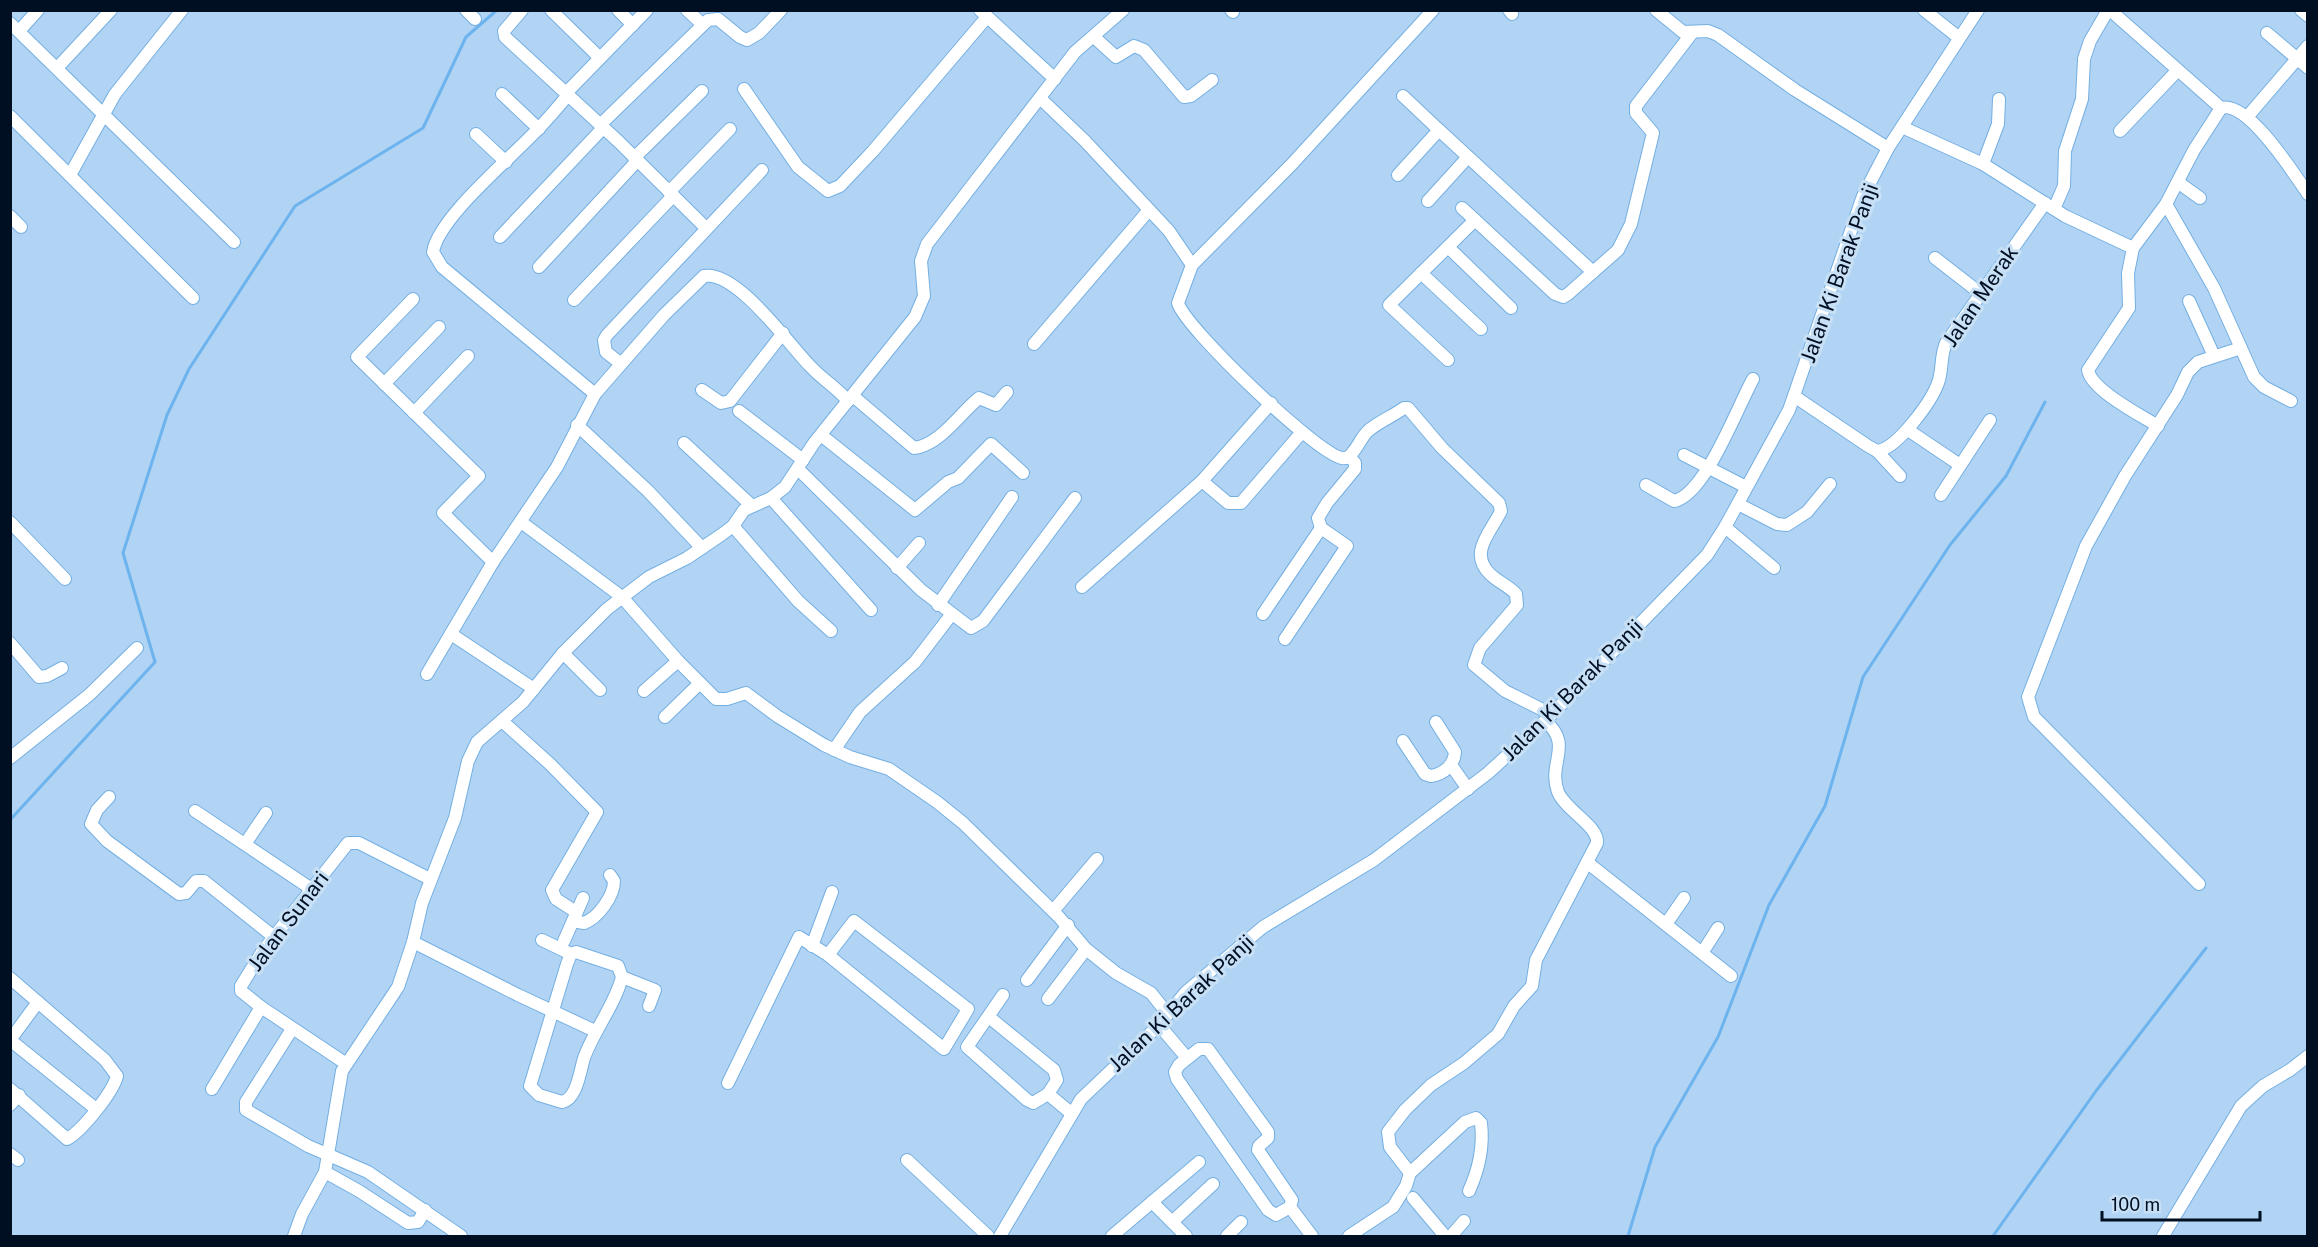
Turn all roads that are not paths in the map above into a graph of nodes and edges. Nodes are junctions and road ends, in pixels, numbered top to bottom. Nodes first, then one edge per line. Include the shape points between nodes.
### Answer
1 (38, 10) edge
2 (111, 10) edge
3 (182, 10) edge
4 (522, 10) edge
5 (551, 10) edge
6 (618, 10) edge
7 (647, 10) edge
8 (687, 10) edge
9 (710, 10) edge
10 (781, 10) edge
11 (1433, 10) edge
12 (1924, 10) edge
13 (1978, 10) edge
14 (2109, 10) edge
15 (1117, 12) edge
16 (1661, 12) edge
17 (984, 14) edge
18 (700, 22) junction
19 (633, 25) junction
20 (15, 27) edge
21 (1692, 33) junction
22 (2267, 33) dead end
23 (1094, 37) junction
24 (1958, 37) junction
25 (2307, 46) edge
26 (600, 58) junction
27 (2297, 58) junction
28 (58, 67) junction
29 (2307, 68) edge
30 (2177, 71) junction
31 (1055, 79) junction
32 (1212, 80) dead end
33 (744, 89) dead end
34 (702, 91) dead end
35 (502, 94) dead end
36 (567, 94) junction
37 (1403, 96) dead end
38 (1041, 99) junction
39 (1999, 99) dead end
40 (2221, 108) junction
41 (103, 111) junction
42 (10, 116) edge
43 (2248, 116) junction
44 (602, 127) junction
45 (1902, 127) junction
46 (539, 129) junction
47 (730, 129) dead end
48 (1439, 130) junction
49 (2120, 131) dead end
50 (476, 134) dead end
51 (1888, 148) junction
52 (1468, 157) junction
53 (635, 160) junction
54 (506, 162) junction
55 (1983, 164) junction
56 (762, 170) dead end
57 (70, 175) junction
58 (1398, 175) dead end
59 (2179, 183) junction
60 (671, 194) junction
61 (2307, 194) edge
62 (2200, 198) dead end
63 (1428, 201) dead end
64 (2166, 204) junction
65 (2049, 206) junction
66 (1462, 208) dead end
67 (1149, 210) junction
68 (10, 216) edge
69 (1475, 220) junction
70 (21, 227) dead end
71 (706, 228) junction
72 (500, 237) dead end
73 (234, 242) dead end
74 (1448, 247) junction
75 (2133, 248) junction
76 (1935, 258) dead end
77 (1192, 265) junction
78 (539, 267) dead end
79 (1593, 272) junction
80 (1421, 273) junction
81 (1980, 292) junction
82 (194, 298) dead end
83 (413, 299) dead end
84 (574, 300) dead end
85 (2190, 301) dead end
86 (1511, 308) dead end
87 (439, 327) dead end
88 (1480, 329) dead end
89 (783, 333) junction
90 (1034, 344) dead end
91 (2241, 348) junction
92 (468, 356) dead end
93 (2214, 356) junction
94 (1448, 360) dead end
95 (620, 363) junction
96 (1753, 379) dead end
97 (384, 384) junction
98 (702, 390) dead end
99 (1007, 392) dead end
100 (595, 394) junction
101 (1794, 396) junction
102 (850, 398) junction
103 (2291, 401) dead end
104 (1271, 403) junction
105 (739, 411) dead end
106 (414, 413) junction
107 (1990, 420) dead end
108 (577, 425) junction
109 (2158, 426) junction
110 (1908, 430) junction
111 (1302, 432) junction
112 (821, 435) junction
113 (684, 443) dead end
114 (1877, 451) junction
115 (1684, 455) dead end
116 (1350, 457) junction
117 (800, 464) junction
118 (1960, 465) junction
119 (1709, 469) junction
120 (1023, 473) dead end
121 (1900, 476) dead end
122 (1202, 482) junction
123 (1830, 484) dead end
124 (1646, 485) dead end
125 (1746, 487) junction
126 (1941, 495) dead end
127 (1012, 497) dead end
128 (771, 498) junction
129 (1075, 498) dead end
130 (1738, 504) junction
131 (752, 506) junction
132 (10, 522) edge
133 (521, 522) junction
134 (733, 526) junction
135 (1725, 527) junction
136 (1321, 528) junction
137 (919, 543) dead end
138 (702, 548) junction
139 (493, 562) junction
140 (897, 568) junction
141 (1774, 568) dead end
142 (65, 579) dead end
143 (1082, 586) dead end
144 (622, 597) junction
145 (938, 605) junction
146 (871, 610) dead end
147 (1263, 614) dead end
148 (951, 615) junction
149 (831, 631) dead end
150 (451, 634) junction
151 (1285, 639) dead end
152 (10, 643) edge
153 (137, 648) dead end
154 (563, 653) junction
155 (678, 661) junction
156 (62, 668) dead end
157 (427, 674) dead end
158 (700, 683) junction
159 (534, 689) junction
160 (600, 690) dead end
161 (644, 691) dead end
162 (665, 717) dead end
163 (1548, 718) junction
164 (502, 721) junction
165 (1436, 722) dead end
166 (1403, 741) dead end
167 (834, 750) junction
168 (11, 756) edge
169 (1451, 765) junction
170 (1468, 789) junction
171 (109, 797) dead end
172 (195, 811) dead end
173 (266, 813) dead end
174 (245, 844) junction
175 (1097, 859) dead end
176 (1588, 863) junction
177 (610, 875) dead end
178 (430, 879) junction
179 (2199, 884) dead end
180 (313, 890) junction
181 (832, 892) dead end
182 (583, 898) dead end
183 (1684, 898) dead end
184 (1053, 910) junction
185 (574, 916) junction
186 (1666, 924) junction
187 (1068, 925) junction
188 (1718, 928) dead end
189 (274, 937) junction
190 (542, 940) dead end
191 (564, 941) dead end
192 (413, 942) junction
193 (813, 946) junction
194 (1086, 949) junction
195 (1702, 953) junction
196 (572, 954) junction
197 (828, 956) junction
198 (1731, 976) dead end
199 (622, 977) junction
200 (10, 978) edge
201 (1027, 980) dead end
202 (1003, 995) dead end
203 (1048, 999) dead end
204 (38, 1002) junction
205 (649, 1006) dead end
206 (261, 1007) junction
207 (553, 1013) junction
208 (1167, 1013) junction
209 (989, 1017) junction
210 (1159, 1024) junction
211 (292, 1029) junction
212 (595, 1031) junction
213 (952, 1036) junction
214 (967, 1047) junction
215 (2307, 1056) edge
216 (1187, 1058) junction
217 (345, 1063) junction
218 (728, 1083) dead end
219 (212, 1089) dead end
220 (1048, 1094) junction
221 (13, 1096) edge
222 (96, 1109) junction
223 (1071, 1113) junction
224 (328, 1155) junction
225 (907, 1160) dead end
226 (1199, 1162) dead end
227 (325, 1172) junction
228 (1410, 1173) junction
229 (1213, 1184) dead end
230 (1469, 1191) dead end
231 (1413, 1198) dead end
232 (1152, 1202) junction
233 (1290, 1207) junction
234 (425, 1210) junction
235 (1464, 1221) dead end
236 (1172, 1222) junction
237 (1241, 1222) dead end
238 (1117, 1235) edge
239 (1353, 1235) edge
240 (294, 1236) edge
241 (461, 1236) edge
242 (988, 1236) edge
243 (1000, 1236) edge
244 (1186, 1236) edge
245 (1227, 1236) edge
246 (1312, 1236) edge
247 (1445, 1236) edge
248 (1450, 1236) edge
249 (2163, 1236) edge

1 - 20 street
2 - 28 street
3 - 41 street
4 - 36 street via 503,34
5 - 26 street
6 - 19 street
7 - 19 street
8 - 18 street
9 - 18 street
10 - 18 street via 747,40 718,19
11 - 77 street via 1276,181
12 - 24 street
13 - 24 street, Jalan Ki Barak Panji
14 - 30 street
14 - 65 street, Jalan Merak via 2084,59 2082,99 2065,151 2064,186
15 - 23 street
16 - 21 street via 1674,27
17 - 31 street
17 - 33 street via 873,151 840,186 828,191 798,167
18 - 44 street
19 - 26 street
20 - 28 street
21 - 51 street via 1708,31 1718,35 1795,90
21 - 79 street via 1636,106 1636,113 1653,133 1631,224 1618,250
22 - 27 street
23 - 31 street via 1075,52
23 - 32 street via 1116,57 1139,46 1184,97
24 - 45 street, Jalan Ki Barak Panji
25 - 27 street
26 - 36 street
27 - 29 street
27 - 43 street
28 - 41 street
30 - 40 street
30 - 49 street
31 - 38 street
34 - 53 street
35 - 46 street
36 - 44 street
36 - 46 street
37 - 48 street
38 - 67 street
38 - 102 street via 927,244 921,254 925,290 921,307 904,334
39 - 55 street via 1998,124
40 - 43 street
40 - 59 street via 2194,150
41 - 57 street
41 - 73 street
42 - 57 street
43 - 61 street
44 - 53 street
44 - 72 street
45 - 51 street, Jalan Ki Barak Panji
45 - 55 street
46 - 54 street
47 - 60 street
48 - 52 street
48 - 58 street
50 - 54 street
51 - 101 street, Jalan Ki Barak Panji via 1848,235
52 - 63 street
52 - 79 street
53 - 60 street
53 - 78 street
54 - 100 street via 458,210 436,241 433,252
55 - 65 street
56 - 71 street
57 - 82 street
59 - 62 street
59 - 64 street
60 - 71 street
60 - 84 street
64 - 75 street
64 - 91 street via 2214,288
65 - 75 street
65 - 81 street, Jalan Merak
66 - 69 street
67 - 77 street via 1178,242
67 - 90 street
68 - 70 street
69 - 74 street
69 - 79 street via 1558,296 1568,294
71 - 95 street via 607,335 606,352
74 - 80 street
74 - 86 street
75 - 109 street via 2128,273 2129,308 2088,374 2120,403
76 - 81 street
77 - 104 street via 1180,293 1180,310 1233,372
80 - 88 street
80 - 94 street via 1389,305
81 - 110 street, Jalan Merak via 1946,343 1938,383
83 - 97 street via 357,357
85 - 93 street
87 - 97 street
89 - 95 street via 727,282 704,276
89 - 98 street via 730,400 720,403
89 - 102 street via 809,365
91 - 93 street
91 - 103 street via 2259,382
92 - 106 street
93 - 109 street via 2193,366
95 - 100 street
96 - 119 street
97 - 106 street
99 - 102 street via 996,405 979,398 939,435 914,448
100 - 108 street
101 - 114 street
101 - 125 street, Jalan Ki Barak Panji
102 - 112 street
104 - 111 street
104 - 122 street
105 - 117 street
106 - 139 street via 479,476 443,513
107 - 118 street
108 - 133 street via 557,467
108 - 138 street
109 - 179 street via 2086,546 2028,697 2034,717
110 - 114 street, Jalan Merak via 1887,448
110 - 118 street
111 - 116 street via 1337,456
111 - 122 street via 1241,503 1228,503
112 - 117 street
112 - 120 street via 915,510 958,478 991,444
113 - 131 street
114 - 121 street
115 - 119 street
116 - 136 street via 1355,469 1322,511 1318,518
116 - 163 street via 1368,431 1408,408 1442,448 1499,503 1501,511 1480,556 1491,575 1516,594 1517,605 1480,648 1474,665 1505,691
117 - 128 street via 786,487
117 - 140 street
118 - 126 street
119 - 124 street via 1692,492 1680,500 1674,501
119 - 125 street
122 - 143 street
123 - 130 street via 1807,512 1787,525 1777,524
125 - 130 street, Jalan Ki Barak Panji
127 - 145 street
128 - 131 street
128 - 146 street
129 - 148 street via 983,621 971,628
130 - 135 street, Jalan Ki Barak Panji
131 - 134 street via 744,510
132 - 142 street
133 - 139 street
133 - 144 street
134 - 138 street
134 - 149 street via 798,601
135 - 141 street
135 - 163 street, Jalan Ki Barak Panji via 1701,561
136 - 147 street
136 - 151 street via 1347,546
137 - 140 street
138 - 144 street
139 - 150 street
140 - 145 street
144 - 154 street
144 - 155 street
145 - 148 street
148 - 167 street via 915,662 860,712
150 - 157 street
150 - 159 street
152 - 156 street via 39,677
153 - 168 street via 88,694
154 - 159 street
154 - 160 street
155 - 158 street
155 - 161 street
158 - 162 street
158 - 167 street via 719,700 746,693
159 - 164 street
163 - 170 street, Jalan Ki Barak Panji
163 - 176 street via 1559,739 1559,793 1598,838
164 - 178 street via 471,751 455,818
164 - 185 street via 595,809 596,816 552,890 555,899
165 - 169 street via 1455,752
166 - 169 street via 1419,767 1431,776
167 - 184 street via 889,769 937,802
169 - 170 street
170 - 208 street, Jalan Ki Barak Panji via 1374,860 1263,927
171 - 189 street via 91,824 108,841 179,894 186,893 196,881 204,881
172 - 174 street
173 - 174 street
174 - 180 street
175 - 184 street
176 - 186 street
176 - 228 street via 1536,960 1532,986 1514,1006 1498,1034 1472,1058 1423,1092 1388,1132 1390,1146
177 - 185 street via 614,889 598,912 584,923
178 - 180 street, Jalan Sunari via 353,841
178 - 192 street
180 - 189 street, Jalan Sunari
181 - 193 street
182 - 185 street
183 - 186 street
184 - 187 street
185 - 191 street
186 - 195 street
187 - 194 street
187 - 201 street
188 - 195 street
189 - 206 street, Jalan Sunari via 240,988
190 - 196 street
192 - 207 street
192 - 217 street via 398,987
193 - 197 street
193 - 218 street via 799,937
194 - 203 street
194 - 208 street via 1116,973 1151,993
195 - 198 street
196 - 199 street via 582,953 610,962 618,966
196 - 207 street
197 - 213 street via 944,1049
197 - 213 street via 854,921 968,1009
199 - 205 street via 656,990
199 - 212 street
200 - 204 street
202 - 209 street
204 - 222 street via 116,1073 116,1080
204 - 222 street via 10,1040
206 - 211 street, Jalan Sunari
206 - 219 street
207 - 212 street
207 - 212 street via 530,1086 539,1095 562,1102 570,1098
208 - 210 street, Jalan Ki Barak Panji
209 - 214 street
209 - 220 street via 1054,1070 1057,1080
210 - 216 street
210 - 223 street, Jalan Ki Barak Panji via 1087,1092
211 - 217 street, Jalan Sunari
211 - 224 street via 246,1102 246,1110
213 - 214 street
214 - 220 street via 1027,1100 1038,1102
215 - 249 street via 2241,1106
216 - 233 street via 1175,1075 1268,1210 1276,1215
216 - 233 street via 1199,1048 1208,1049 1268,1132 1258,1150 1292,1200
217 - 224 street
220 - 223 street
221 - 222 street via 67,1139
223 - 243 street, Jalan Ki Barak Panji
224 - 227 street
224 - 234 street via 368,1172
225 - 242 street
226 - 232 street
227 - 234 street via 408,1223 418,1222
227 - 240 street
228 - 230 street via 1466,1122 1476,1118 1481,1123 1481,1154
228 - 239 street via 1393,1207
229 - 236 street
231 - 247 street
232 - 236 street
232 - 238 street
233 - 246 street
234 - 241 street
235 - 248 street
236 - 244 street
237 - 245 street

